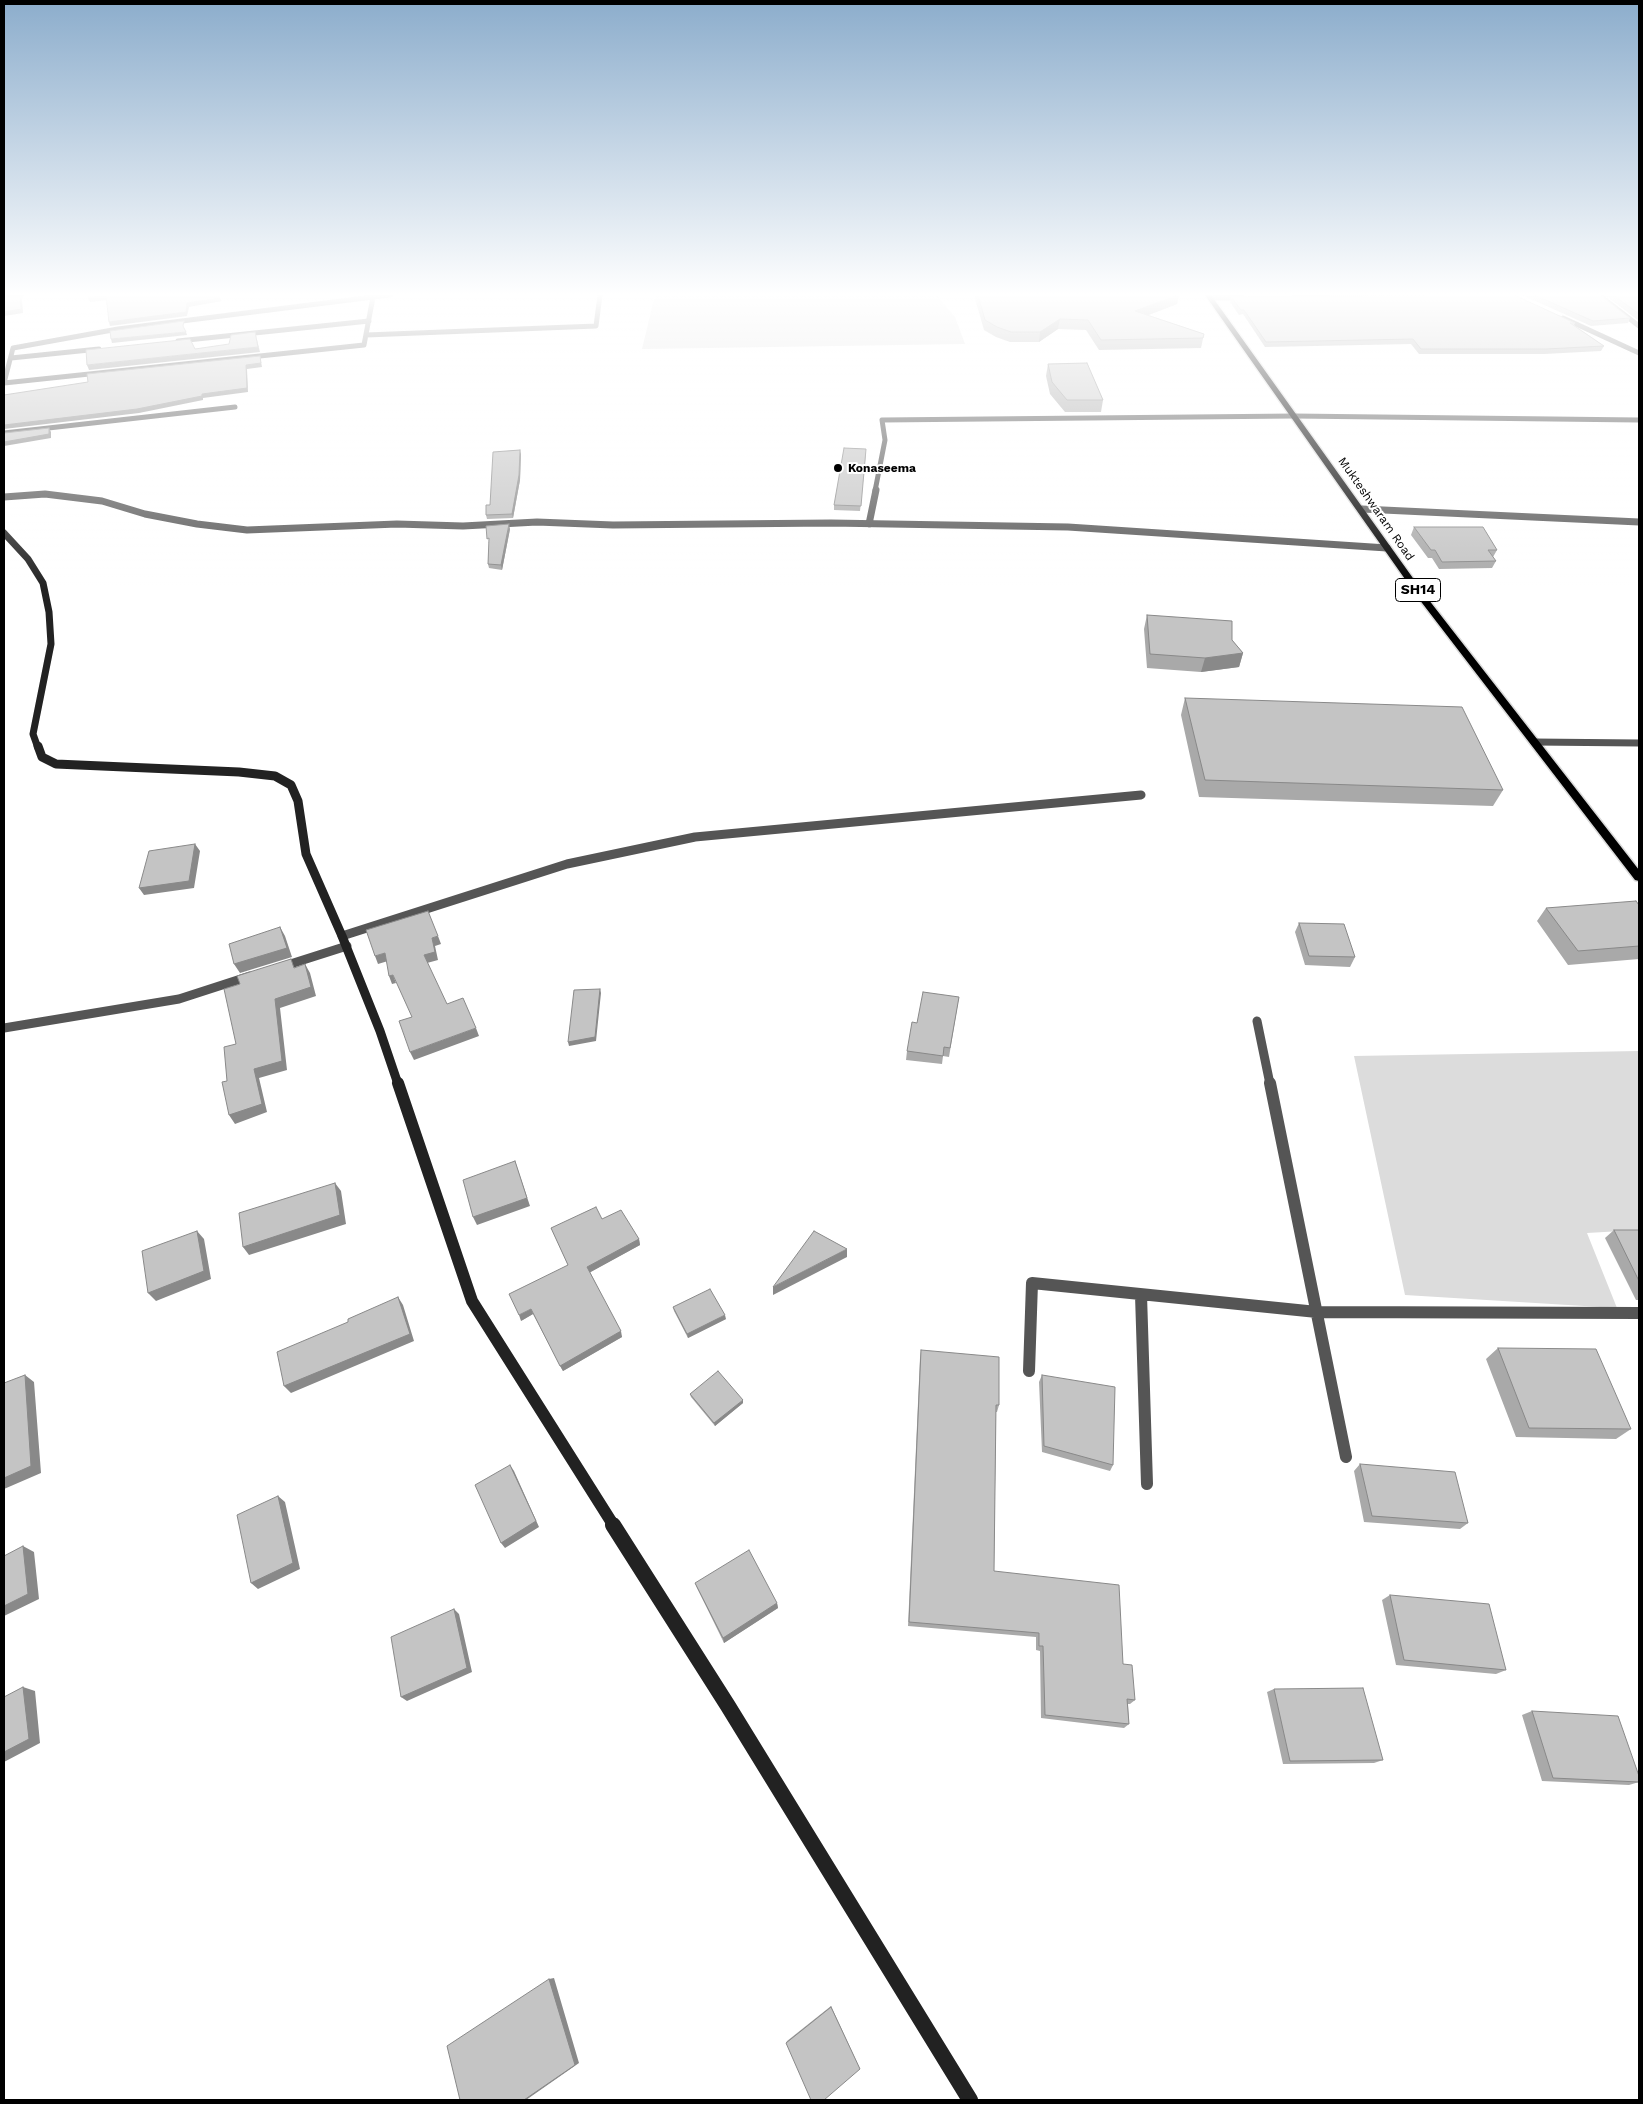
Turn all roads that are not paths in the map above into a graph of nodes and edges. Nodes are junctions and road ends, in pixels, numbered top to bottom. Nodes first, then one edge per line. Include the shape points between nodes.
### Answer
1 (1278, 393) edge
2 (235, 407) dead end
3 (1294, 416) junction
4 (1639, 420) edge
5 (4, 433) edge
6 (4, 497) edge
7 (1362, 510) junction
8 (1639, 522) edge
9 (869, 524) junction
10 (4, 533) edge
11 (1387, 548) junction
12 (1534, 742) junction
13 (1639, 743) edge
14 (1141, 795) dead end
15 (1639, 877) edge
16 (345, 941) junction
17 (1257, 1020) dead end
18 (4, 1028) edge
19 (1141, 1295) junction
20 (1317, 1312) junction
21 (1639, 1313) edge
22 (1029, 1371) dead end
23 (1346, 1457) dead end
24 (1147, 1484) dead end
25 (970, 2100) edge

1 - 3 main road, Mukteshwaram Road / SH14
2 - 5 street
3 - 4 street
3 - 7 main road, Mukteshwaram Road / SH14
3 - 9 street via 882,420 885,440
6 - 9 street via 45,494 102,501 145,514 246,530 537,522 613,525
7 - 8 street
7 - 11 main road, Mukteshwaram Road / SH14
9 - 11 street via 1068,527
10 - 16 main road via 28,559 43,583 49,612 51,644 33,734 42,757 56,764 275,776 291,785 298,801 306,854
11 - 12 main road, Mukteshwaram Road / SH14
12 - 13 street
12 - 15 main road, Mukteshwaram Road / SH14
14 - 16 street via 695,837 567,864
16 - 18 street via 267,971 178,999
16 - 25 main road via 380,1032 472,1301 728,1706
17 - 20 street
19 - 20 street
19 - 22 street via 1032,1283
19 - 24 street
20 - 21 street
20 - 23 street

